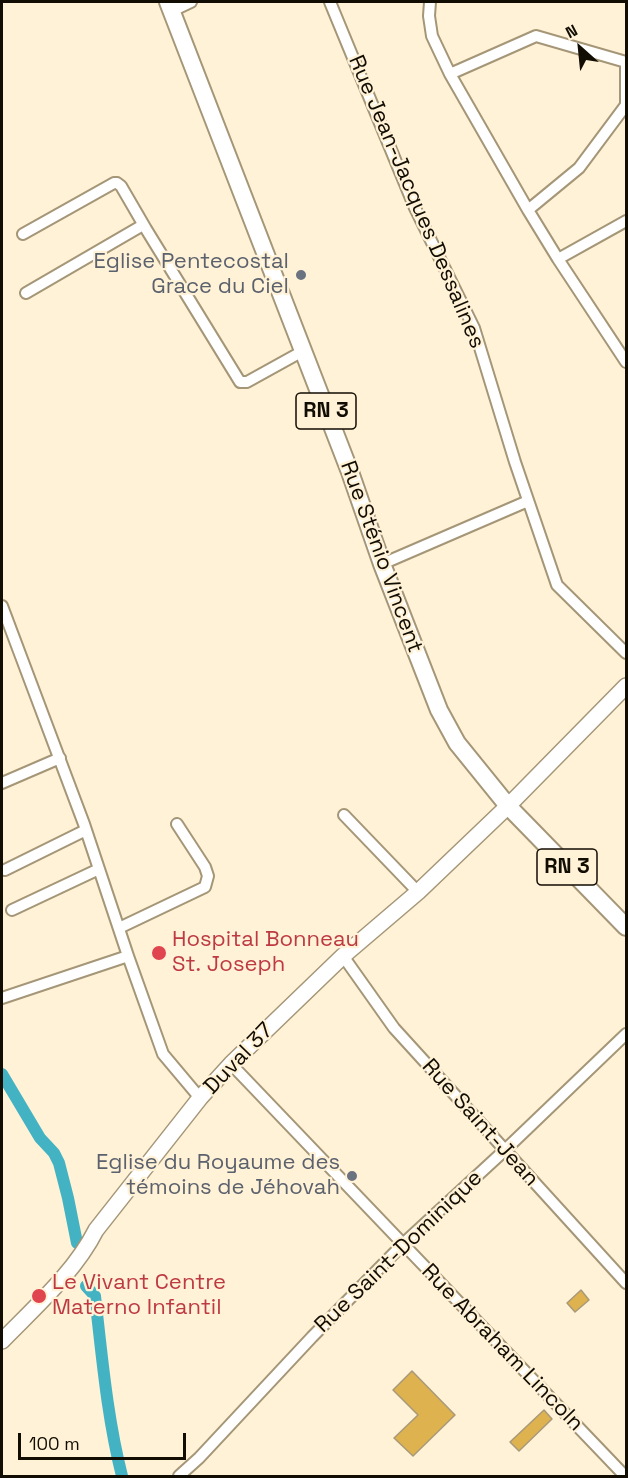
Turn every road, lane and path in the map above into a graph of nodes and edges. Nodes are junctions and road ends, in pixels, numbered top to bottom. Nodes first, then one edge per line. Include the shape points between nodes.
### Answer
1 (191, 2) edge
2 (330, 2) edge
3 (430, 2) edge
4 (170, 6) edge
5 (626, 62) edge
6 (450, 74) junction
7 (528, 210) junction
8 (627, 221) edge
9 (143, 225) junction
10 (23, 234) dead end
11 (558, 259) junction
12 (26, 293) dead end
13 (303, 351) junction
14 (627, 362) edge
15 (528, 501) junction
16 (382, 564) junction
17 (2, 606) edge
18 (627, 653) edge
19 (627, 686) edge
20 (60, 758) junction
21 (2, 783) edge
22 (508, 806) junction
23 (344, 815) dead end
24 (177, 824) dead end
25 (86, 830) junction
26 (99, 869) junction
27 (5, 870) dead end
28 (418, 892) junction
29 (12, 910) dead end
30 (627, 927) edge
31 (119, 928) junction
32 (128, 956) junction
33 (343, 956) junction
34 (2, 998) edge
35 (627, 1034) edge
36 (231, 1064) junction
37 (200, 1098) junction
38 (505, 1150) junction
39 (403, 1244) junction
40 (627, 1283) edge
41 (2, 1341) edge
42 (179, 1476) edge
43 (625, 1476) edge

1 - 4 street
2 - 15 street, Rue Jean-Jacques Dessalines via 415,208 474,328
3 - 6 street via 432,36
4 - 13 main road, Rue Sténio Vincent / RN 3
5 - 6 street via 536,36
5 - 7 street via 626,105 579,168
6 - 7 street
7 - 11 street
8 - 11 street
9 - 10 street via 121,186 114,183
9 - 12 street
9 - 13 street via 240,382 247,382
11 - 14 street
13 - 16 main road, Rue Sténio Vincent / RN 3
15 - 16 street
15 - 18 street, Rue Jean-Jacques Dessalines via 556,585
16 - 22 main road, Rue Sténio Vincent / RN 3 via 439,710 457,743
17 - 20 street
19 - 22 street, Duval 37
20 - 21 street
20 - 25 street
22 - 28 street, Duval 37
22 - 30 main road, Rue Sténio Vincent / RN 3
23 - 28 street
24 - 31 street via 205,867 205,887
25 - 26 street
25 - 27 street
26 - 29 street
26 - 31 street
28 - 33 street, Duval 37
31 - 32 street
32 - 34 street
32 - 37 street via 163,1054
33 - 36 street, Duval 37
33 - 38 street, Rue Saint-Jean via 394,1028
35 - 38 street, Rue Saint-Dominique
36 - 37 street, Duval 37
36 - 39 street, Rue Abraham Lincoln
37 - 41 street, Duval 37 via 96,1230 88,1246 48,1295
38 - 39 street, Rue Saint-Dominique
38 - 40 street, Rue Saint-Jean
39 - 42 street, Rue Saint-Dominique
39 - 43 street, Rue Abraham Lincoln

